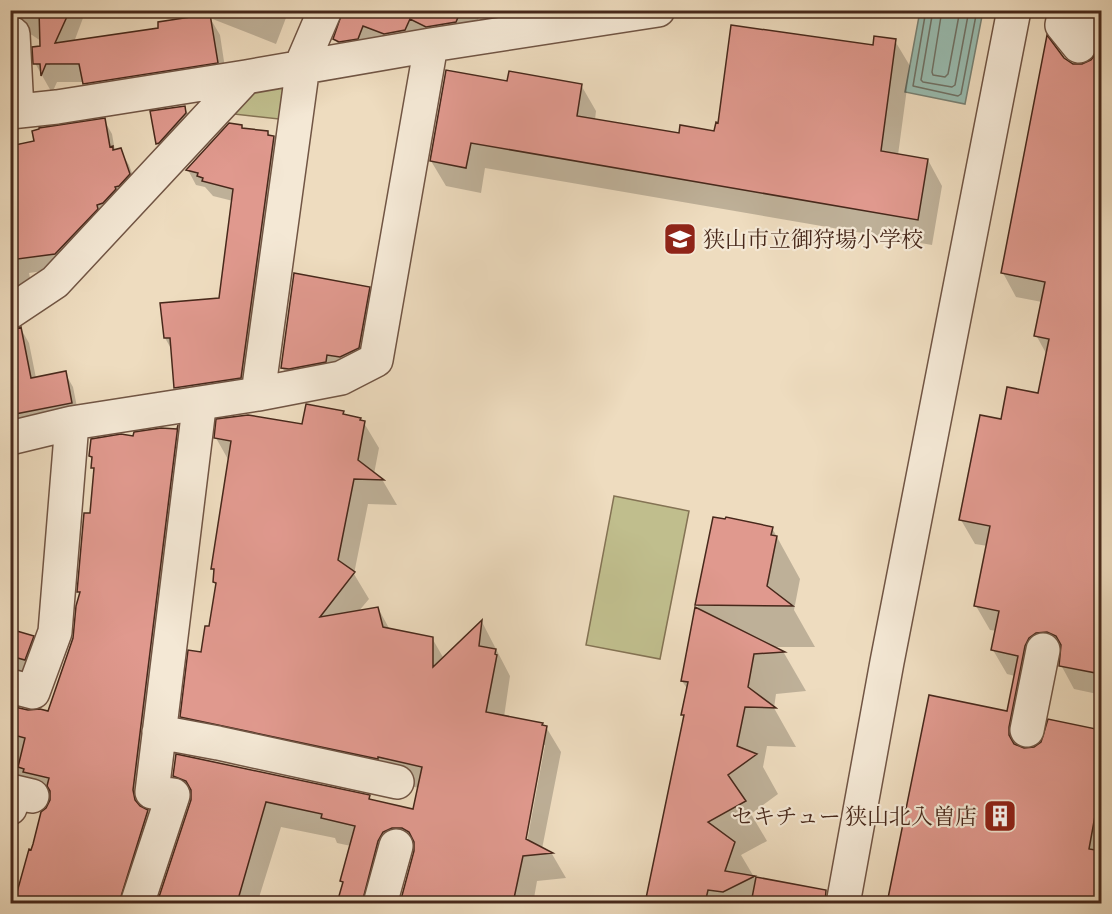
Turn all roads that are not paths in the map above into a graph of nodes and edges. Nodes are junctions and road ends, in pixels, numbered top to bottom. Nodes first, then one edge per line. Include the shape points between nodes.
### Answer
1 (325, 10) edge
2 (658, 10) edge
3 (1014, 10) edge
4 (1065, 10) edge
5 (1093, 10) edge
6 (10, 33) edge
7 (1090, 40) edge
8 (431, 45) junction
9 (301, 66) junction
10 (246, 77) junction
11 (14, 111) edge
12 (10, 312) edge
13 (258, 394) junction
14 (197, 404) junction
15 (72, 423) junction
16 (10, 438) edge
17 (1036, 649) dead end
18 (10, 686) edge
19 (1020, 729) dead end
20 (159, 732) junction
21 (397, 782) dead end
22 (396, 846) dead end
23 (137, 903) edge
24 (380, 903) edge
25 (843, 903) edge

1 - 9 street
2 - 8 street
3 - 25 street
4 - 7 street via 1062,26
5 - 7 street
6 - 11 street
8 - 9 street
8 - 13 street via 376,360 341,378
9 - 10 street
9 - 13 street
10 - 11 street
10 - 12 street via 55,282
13 - 14 street
14 - 15 street
14 - 20 street
15 - 16 street
15 - 18 street via 55,632 33,692
17 - 19 street
20 - 21 street
20 - 23 street via 152,792 173,795
22 - 24 street

